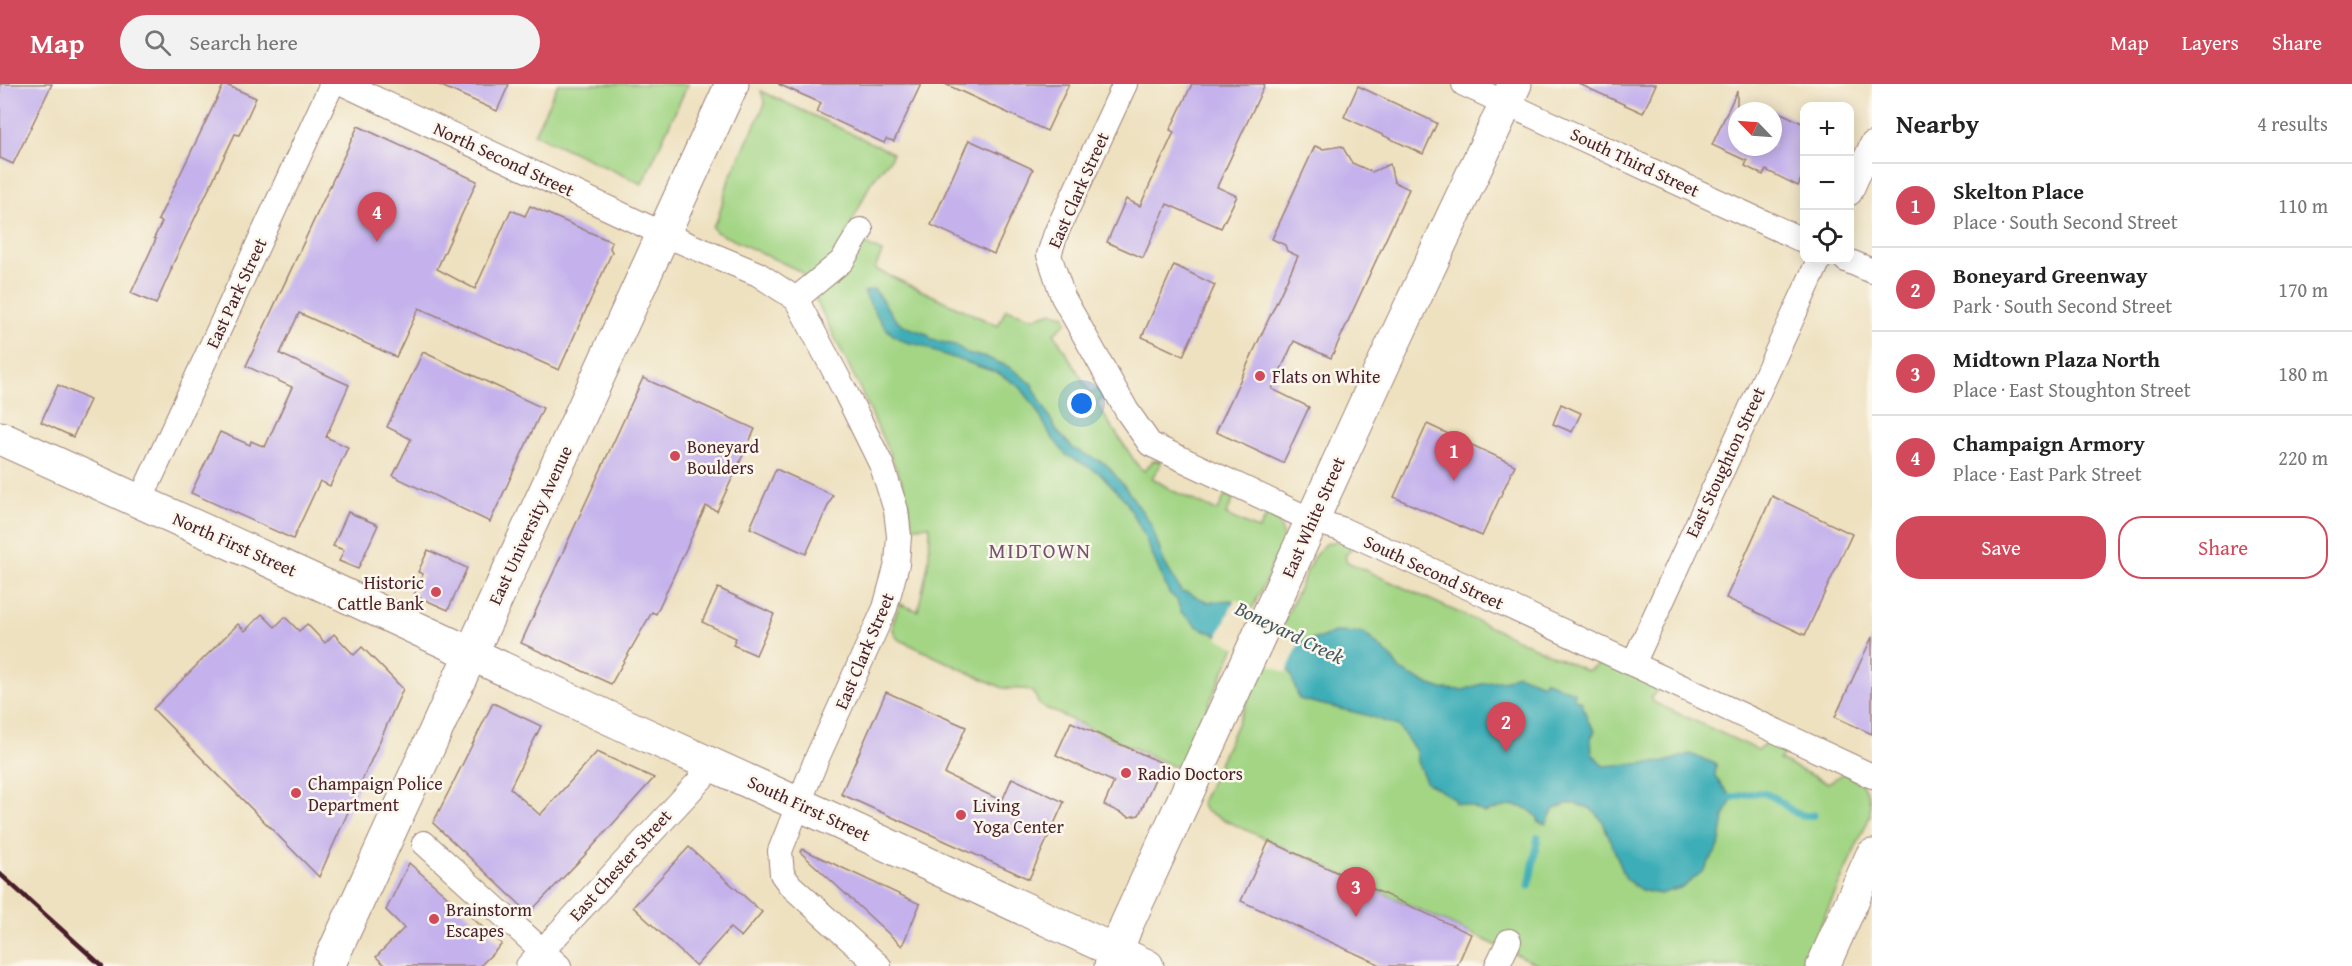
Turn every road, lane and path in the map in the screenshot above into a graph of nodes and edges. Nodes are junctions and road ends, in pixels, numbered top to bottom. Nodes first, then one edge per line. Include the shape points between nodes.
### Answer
1 (332, 84) edge
2 (344, 84) edge
3 (732, 84) edge
4 (1125, 84) edge
5 (1464, 84) edge
6 (1510, 94) edge
7 (1872, 144) edge
8 (1854, 184) edge
9 (861, 230) dead end
10 (663, 234) junction
11 (1800, 239) edge
12 (1854, 263) edge
13 (1817, 264) edge
14 (1872, 271) edge
15 (1064, 297) joint
16 (796, 299) junction
17 (0, 438) edge
18 (140, 501) junction
19 (1311, 520) junction
20 (470, 654) junction
21 (1633, 664) junction
22 (714, 765) junction
23 (1872, 776) edge
24 (797, 803) junction
25 (424, 843) dead end
26 (1872, 856) edge
27 (1509, 941) dead end
28 (1114, 959) edge
29 (543, 961) edge
30 (863, 961) edge
31 (328, 966) edge
32 (1147, 966) edge
33 (1497, 966) edge
34 (1823, 966) edge

1 - 18 street, East Park Street
2 - 10 street, North Second Street
3 - 10 street, East University Avenue
4 - 15 street, East Clark Street via 1049,255
5 - 6 street, South Third Street
6 - 11 street, South Third Street
6 - 19 street, East White Street
7 - 8 street
9 - 16 street via 842,261
10 - 16 street, North Second Street via 758,274
10 - 20 street, East University Avenue
12 - 14 street
13 - 21 street, East Stoughton Street
15 - 19 street, South Second Street via 1127,411 1150,444
16 - 24 street, East Clark Street via 882,466 896,510 899,536 897,564 885,608
17 - 18 street, North First Street
18 - 20 street, North First Street
19 - 21 street, South Second Street via 1368,542
19 - 28 street, East White Street
20 - 22 street, South First Street
20 - 31 street, East University Avenue
21 - 23 street, South Second Street
22 - 24 street, South First Street
22 - 29 street, East Chester Street
24 - 28 street, South First Street
24 - 30 street, East Clark Street via 780,851 782,874
25 - 29 street
26 - 34 street
27 - 33 street
28 - 32 street, South First Street

